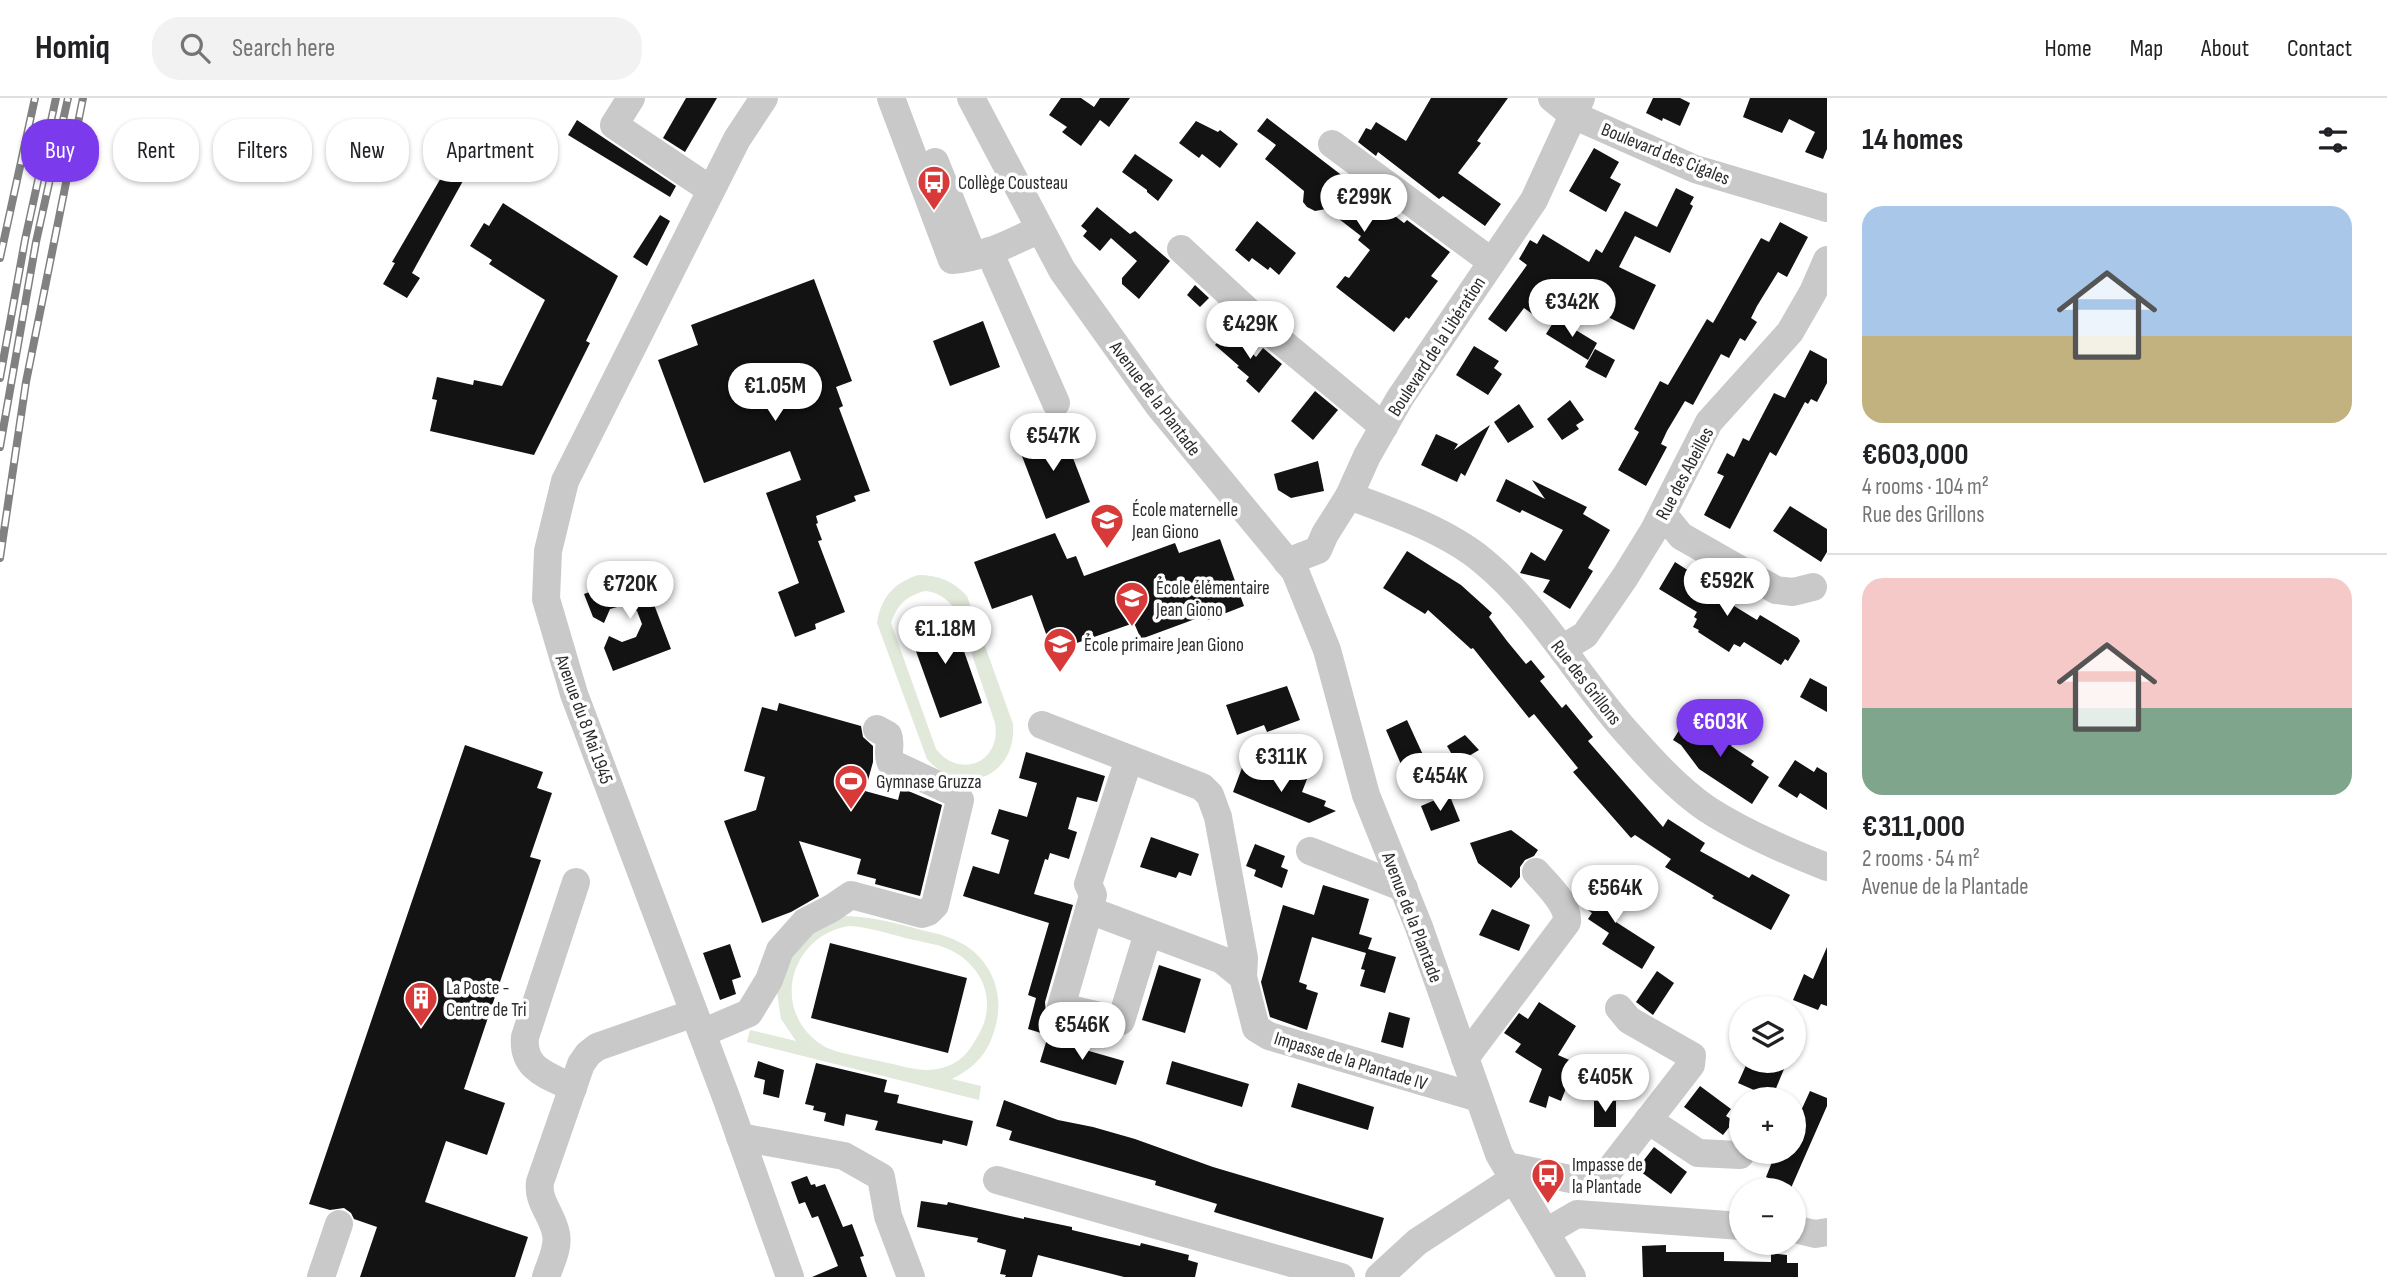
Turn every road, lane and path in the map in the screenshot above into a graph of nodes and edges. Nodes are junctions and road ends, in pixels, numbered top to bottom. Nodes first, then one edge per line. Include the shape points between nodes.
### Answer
1 (631, 98) edge
2 (764, 98) edge
3 (891, 98) edge
4 (909, 98) edge
5 (971, 98) edge
6 (1569, 104) edge
7 (1332, 144) dead end
8 (711, 190) junction
9 (1827, 208) edge
10 (1040, 229) junction
11 (1181, 250) dead end
12 (981, 254) junction
13 (1827, 260) edge
14 (1492, 262) junction
15 (1056, 403) dead end
16 (1384, 427) junction
17 (1349, 496) junction
18 (1662, 514) junction
19 (1287, 562) junction
20 (1813, 587) dead end
21 (1562, 649) junction
22 (1042, 725) dead end
23 (877, 729) dead end
24 (1129, 759) junction
25 (1310, 851) dead end
26 (1827, 867) edge
27 (1536, 872) dead end
28 (576, 882) dead end
29 (1404, 888) junction
30 (1089, 910) junction
31 (1148, 933) junction
32 (1243, 976) junction
33 (1619, 1008) dead end
34 (698, 1023) junction
35 (1465, 1058) junction
36 (573, 1088) junction
37 (1479, 1098) junction
38 (1648, 1120) junction
39 (740, 1137) junction
40 (1729, 1155) edge
41 (1511, 1172) junction
42 (997, 1180) dead end
43 (339, 1224) dead end
44 (1729, 1225) edge
45 (1546, 1232) junction
46 (1806, 1232) edge
47 (1826, 1239) edge
48 (1562, 1271) edge
49 (321, 1277) edge
50 (546, 1277) edge
51 (790, 1277) edge
52 (911, 1277) edge
53 (1341, 1277) edge
54 (1379, 1277) edge

1 - 8 street via 614,125
2 - 8 street, Avenue du 8 Mai 1945
3 - 12 street via 951,260
4 - 12 street
5 - 10 street, Avenue de la Plantade
6 - 9 street, Boulevard des Cigales via 1695,169
6 - 14 street, Boulevard de la Libération via 1534,200
7 - 14 street
8 - 34 street, Avenue du 8 Mai 1945 via 565,481 548,551 546,598 574,694
10 - 12 street
10 - 19 street, Avenue de la Plantade via 1062,270 1159,406
11 - 16 street
12 - 15 street
13 - 18 street, Rue des Abeilles via 1790,332 1709,422
14 - 16 street, Boulevard de la Libération
16 - 17 street, Boulevard de la Libération
17 - 19 street, Boulevard de la Libération via 1318,550
17 - 21 street, Rue des Grillons via 1409,518 1482,560
18 - 20 street via 1681,536 1776,590
18 - 21 street, Rue des Abeilles via 1585,635
19 - 29 street, Avenue de la Plantade via 1295,571 1327,650 1366,795
21 - 26 street, Rue des Grillons via 1622,727 1706,808
22 - 24 street
23 - 34 street via 891,741 891,763 955,793 960,800 935,905 922,914 850,894 805,922 780,950 749,1013
24 - 30 street via 1088,884 1093,895
24 - 32 street, Impasse de la Plantade IV via 1202,787 1210,795 1244,958
25 - 29 street
27 - 35 street via 1564,906 1567,922
28 - 36 street via 524,1050 533,1068
29 - 35 street, Avenue de la Plantade
30 - 31 street
30 - 31 street via 1061,1007 1121,1021
31 - 32 street via 1222,960
32 - 37 street, Impasse de la Plantade IV via 1256,1028 1269,1036
33 - 38 street via 1629,1020 1692,1056 1691,1065
34 - 36 street via 597,1047 581,1063
34 - 39 street, Avenue du 8 Mai 1945
35 - 37 street, Avenue de la Plantade
36 - 50 street via 539,1190 557,1235
37 - 41 street, Avenue de la Plantade via 1499,1154
38 - 40 street via 1698,1153
38 - 41 street via 1604,1177 1585,1182
39 - 51 street, Avenue du 8 Mai 1945
39 - 52 street via 844,1156 881,1177 888,1216
41 - 45 street, Avenue de la Plantade
41 - 54 street
42 - 53 street
43 - 49 street
44 - 45 street via 1577,1214
45 - 48 street, Avenue de la Plantade
46 - 47 street

